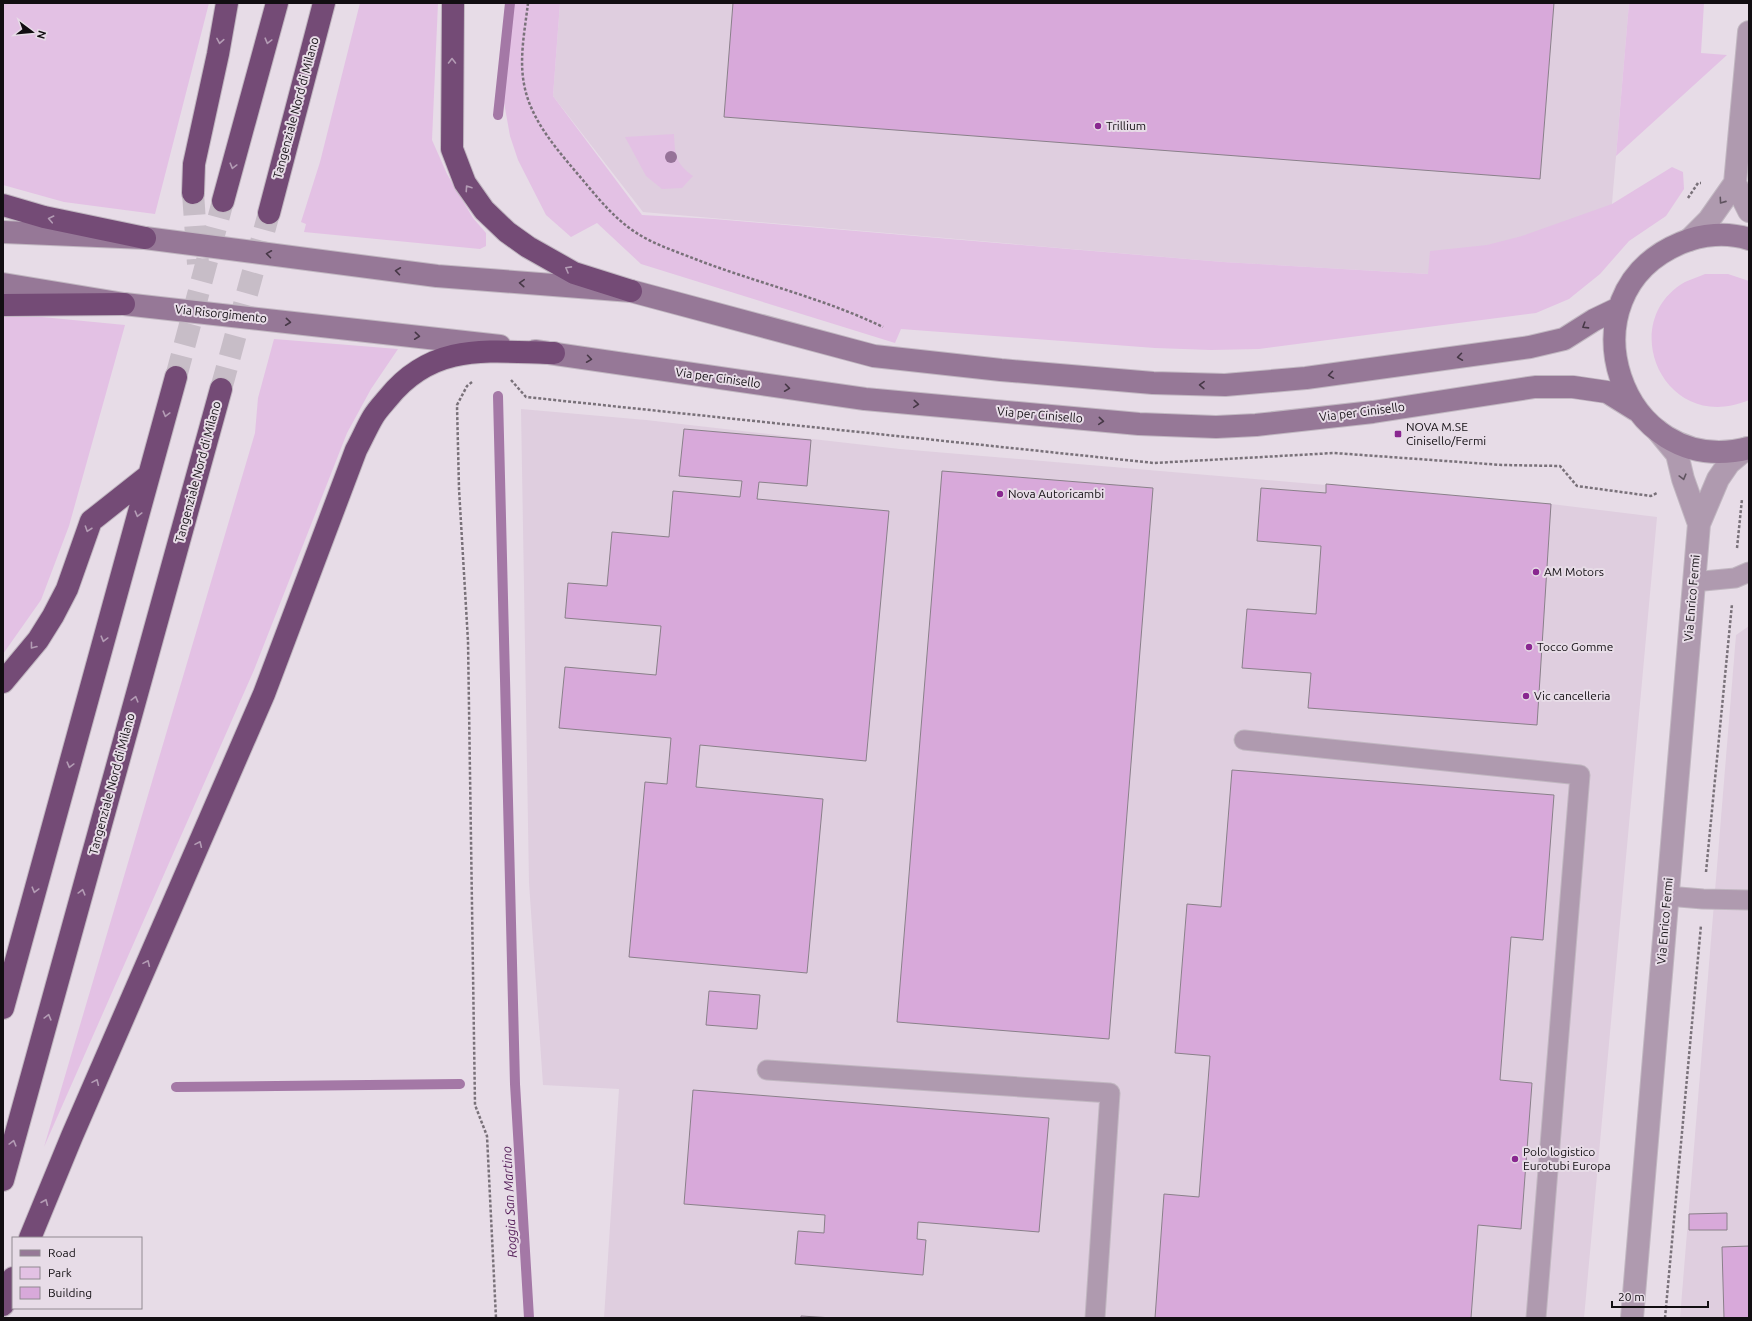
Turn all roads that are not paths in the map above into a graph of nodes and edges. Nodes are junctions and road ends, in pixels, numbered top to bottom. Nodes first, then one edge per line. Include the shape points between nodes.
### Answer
1 (227, 3) edge
2 (277, 3) edge
3 (324, 3) edge
4 (453, 3) edge
5 (1749, 32) edge
6 (1735, 183) junction
7 (192, 193) tunnel mouth
8 (223, 201) tunnel mouth
9 (3, 204) edge
10 (1749, 211) edge
11 (269, 213) tunnel mouth
12 (3, 232) edge
13 (144, 238) junction
14 (1749, 239) edge
15 (1689, 240) junction
16 (3, 284) edge
17 (631, 291) junction
18 (124, 304) junction
19 (3, 305) edge
20 (1619, 308) junction
21 (439, 338) joint
22 (554, 354) junction
23 (176, 376) tunnel mouth
24 (221, 389) tunnel mouth
25 (1636, 410) junction
26 (1658, 431) junction
27 (1748, 448) edge
28 (148, 476) junction
29 (1699, 524) junction
30 (1749, 572) edge
31 (1693, 582) junction
32 (3, 682) edge
33 (1244, 740) dead end
34 (1667, 896) junction
35 (1749, 900) edge
36 (3, 1008) edge
37 (767, 1070) dead end
38 (3, 1180) edge
39 (30, 1237) edge
40 (12, 1281) edge
41 (3, 1305) edge
42 (1095, 1318) edge
43 (1536, 1318) edge
44 (1632, 1318) edge

1 -> 7 highway via 194,164
2 -> 8 highway
3 - 11 highway, Tangenziale Nord di Milano
17 -> 4 highway via 574,272 528,247 506,232 484,210 465,183 452,149
5 - 6 street
6 - 10 street
6 -> 15 street via 1709,220
13 -> 9 highway via 44,217
12 - 13 main road
17 -> 13 main road via 437,276
14 - 15 main road, Via per Cinisello via 1724,234
15 - 20 main road, Via per Cinisello via 1670,248 1642,270 1633,281
16 - 18 main road, Via Risorgimento
20 -> 17 main road via 1564,339 1530,348 1306,378 1225,385 1154,383 911,362 874,356
18 - 19 highway
18 -> 21 main road, Via Risorgimento
20 - 25 main road, Via per Cinisello via 1614,334 1615,360 1622,387
21 - 22 main road, Via per Cinisello
22 -> 25 main road, Via per Cinisello via 865,399 1139,424 1216,427 1256,425 1373,412 1535,387 1573,387 1607,392
39 -> 22 highway via 264,694 356,450 374,416 397,387 420,368 438,359 476,352
23 -> 28 highway
38 -> 24 highway, Tangenziale Nord di Milano
25 - 26 main road, Via per Cinisello
26 - 27 main road, Via per Cinisello via 1679,443 1701,450 1725,452
26 -> 29 street, Via Enrico Fermi via 1677,454
27 - 29 street, Via Enrico Fermi via 1729,463 1718,479
28 -> 32 highway via 91,521 67,589 53,616 38,640
28 -> 36 highway
29 - 31 street, Via Enrico Fermi
30 - 31 lane via 1735,578
31 - 34 street, Via Enrico Fermi
33 - 43 lane via 1580,775
34 - 35 lane
34 - 44 street, Via Enrico Fermi
37 - 42 lane via 1110,1093
40 - 41 highway

